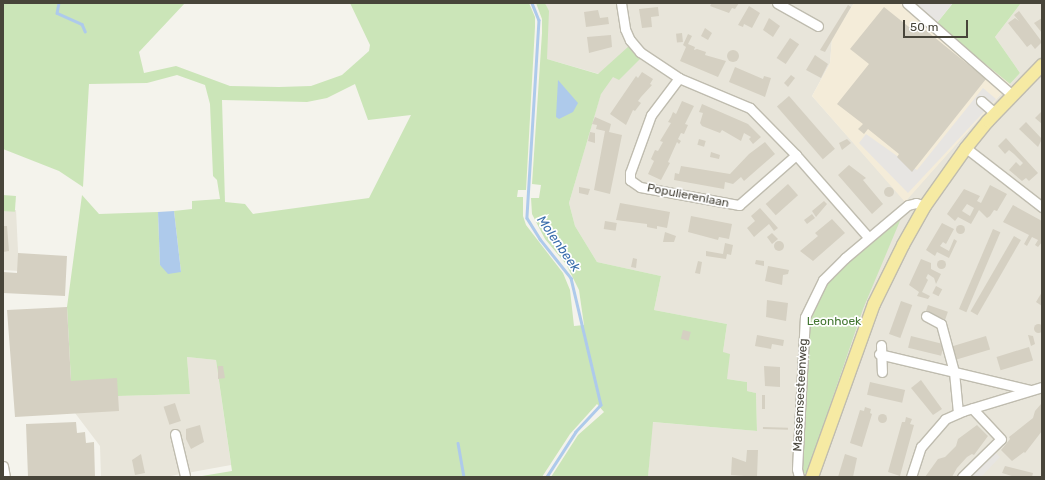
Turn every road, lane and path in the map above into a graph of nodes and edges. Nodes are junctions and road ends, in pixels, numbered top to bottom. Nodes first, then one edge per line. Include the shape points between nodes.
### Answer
1 (621, 3) edge
2 (777, 3) edge
3 (906, 3) edge
4 (818, 26) dead end
5 (1042, 65) edge
6 (679, 78) junction
7 (1012, 95) junction
8 (982, 101) dead end
9 (995, 113) junction
10 (966, 148) junction
11 (796, 156) junction
12 (925, 206) junction
13 (1042, 207) edge
14 (868, 237) junction
15 (926, 316) dead end
16 (882, 372) dead end
17 (954, 372) junction
18 (1042, 387) edge
19 (1031, 390) junction
20 (972, 408) junction
21 (958, 413) junction
22 (176, 434) dead end
23 (3, 466) edge
24 (185, 476) dead end
25 (5, 477) edge
26 (799, 477) edge
27 (812, 477) edge
28 (911, 477) edge
29 (962, 477) edge

1 - 6 street via 624,29 630,40 640,52
2 - 4 street
3 - 7 street
5 - 7 main road, Massemsesteenweg
6 - 11 street via 750,108
6 - 11 street, Populierenlaan via 651,115 630,173 632,184 739,205
7 - 9 main road, Massemsesteenweg
8 - 9 street
9 - 10 main road, Massemsesteenweg
10 - 12 main road, Massemsesteenweg
10 - 13 street
11 - 14 street
12 - 14 street, Massemsesteenweg via 916,203 908,205
12 - 27 main road, Massemsesteenweg via 874,304
14 - 26 street, Massemsesteenweg via 823,280 805,318 797,469
15 - 17 street via 941,324
16 - 17 street via 880,349
17 - 19 street
17 - 21 street
18 - 19 street
19 - 20 street
20 - 21 street
20 - 29 street via 1001,439
21 - 28 street via 945,419 930,434 921,447
22 - 24 street
23 - 25 street

